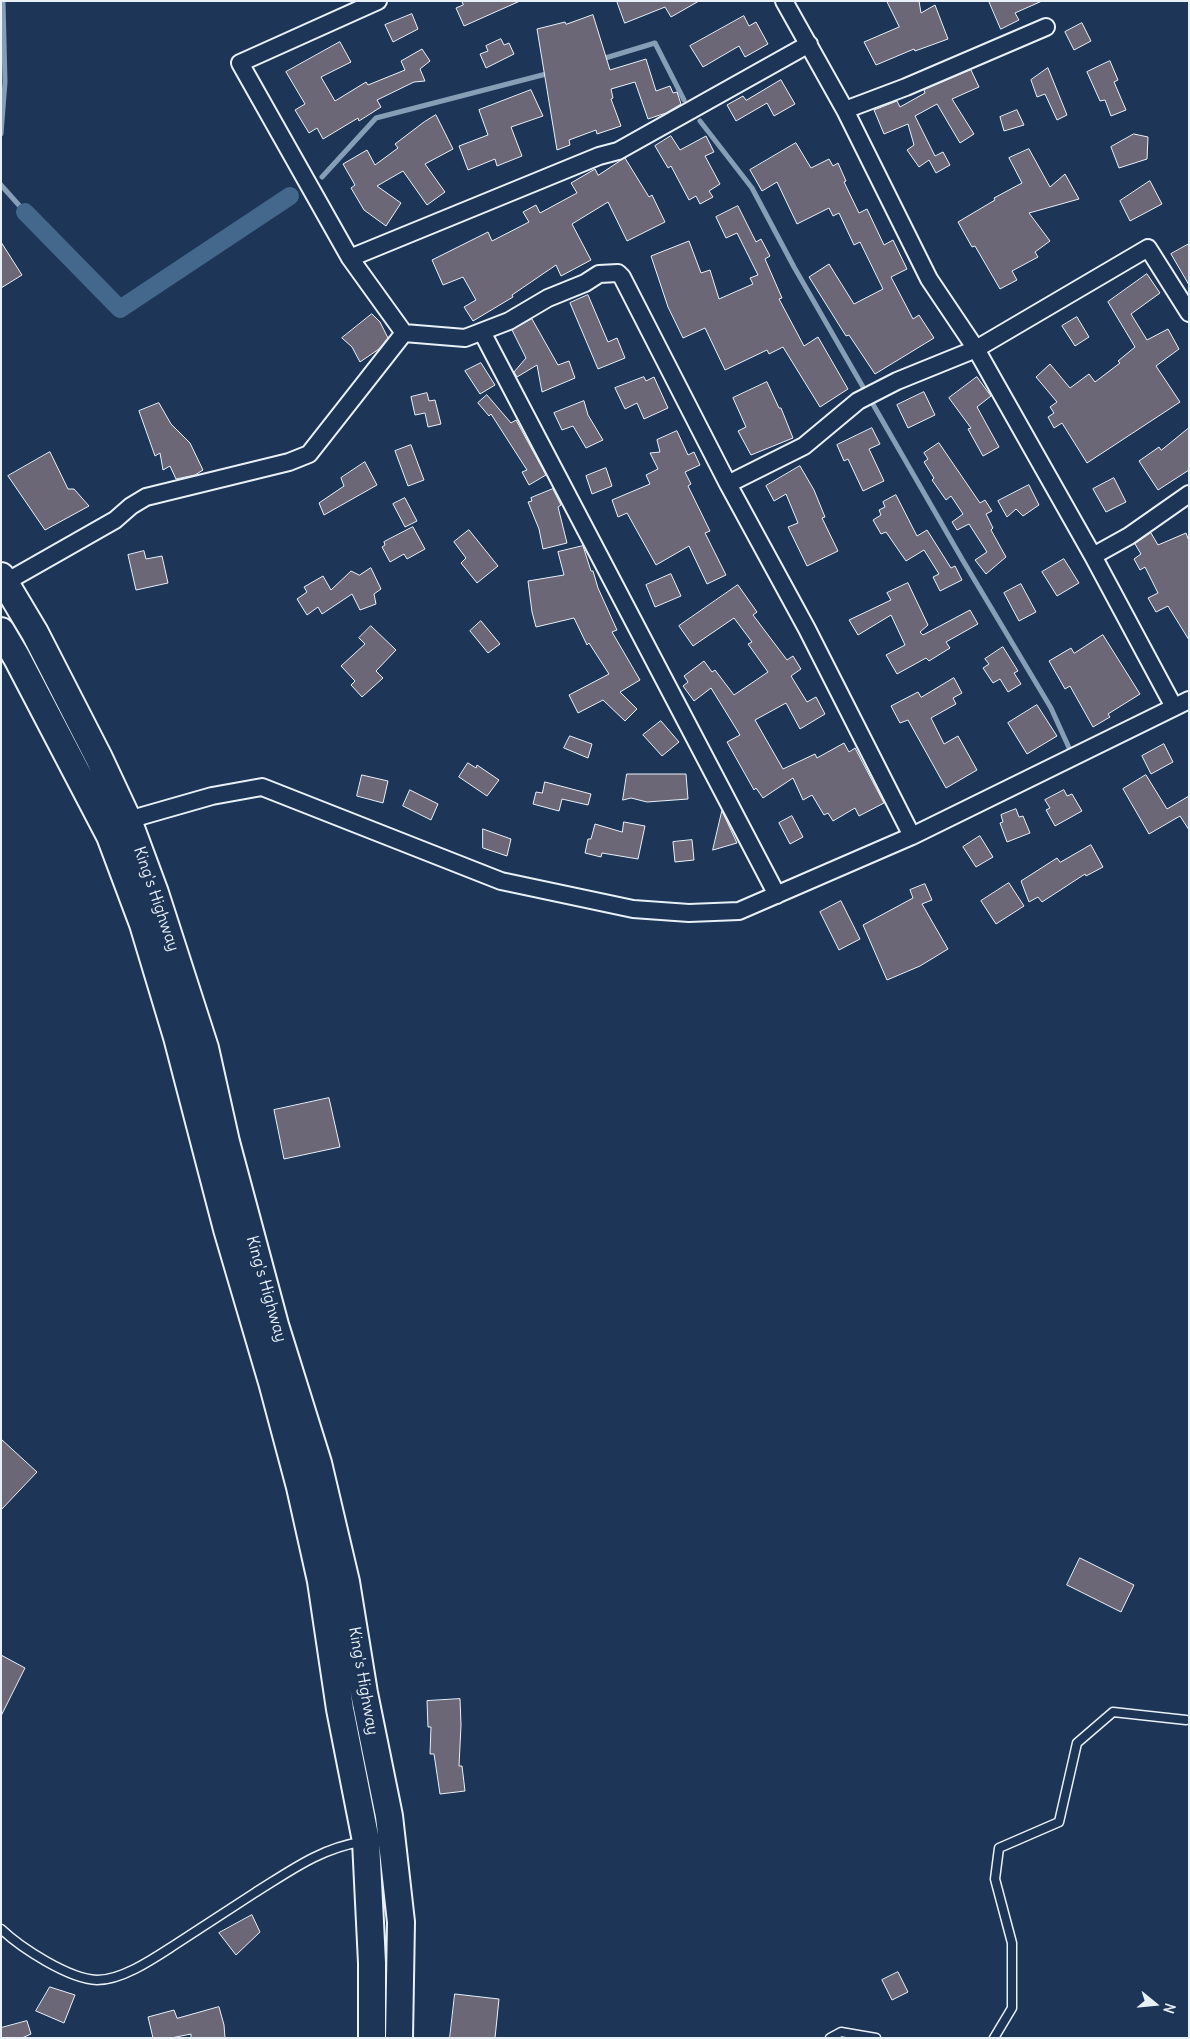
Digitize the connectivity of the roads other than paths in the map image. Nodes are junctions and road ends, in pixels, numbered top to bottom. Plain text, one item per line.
1 (378, 1) edge
2 (784, 1) edge
3 (1046, 27) dead end
4 (809, 44) junction
5 (845, 110) junction
6 (350, 258) junction
7 (1189, 313) edge
8 (404, 332) junction
9 (482, 332) junction
10 (976, 349) junction
11 (728, 484) junction
12 (1189, 494) edge
13 (1093, 556) junction
14 (3, 579) edge
15 (1, 631) edge
16 (1181, 703) edge
17 (128, 820) junction
18 (912, 836) junction
19 (777, 895) junction
20 (1186, 1720) dead end
21 (366, 1842) junction
22 (1, 1929) edge
23 (372, 2038) edge
24 (399, 2038) edge
25 (830, 2038) edge
26 (876, 2038) edge
27 (994, 2038) edge

1 - 6 street
2 - 4 street
3 - 5 street
4 - 5 street
4 - 6 street
5 - 10 street
6 - 8 street
7 - 10 street
8 - 9 street
8 - 14 street
9 - 11 street
9 - 19 street
10 - 11 street
10 - 13 street
11 - 18 street
12 - 13 street
13 - 16 street
14 - 17 highway, King's Highway
15 - 21 highway, King's Highway
16 - 18 street
17 - 19 street
17 - 24 highway, King's Highway
18 - 19 street
20 - 27 lane
21 - 22 lane
21 - 23 highway, King's Highway
25 - 26 lane

